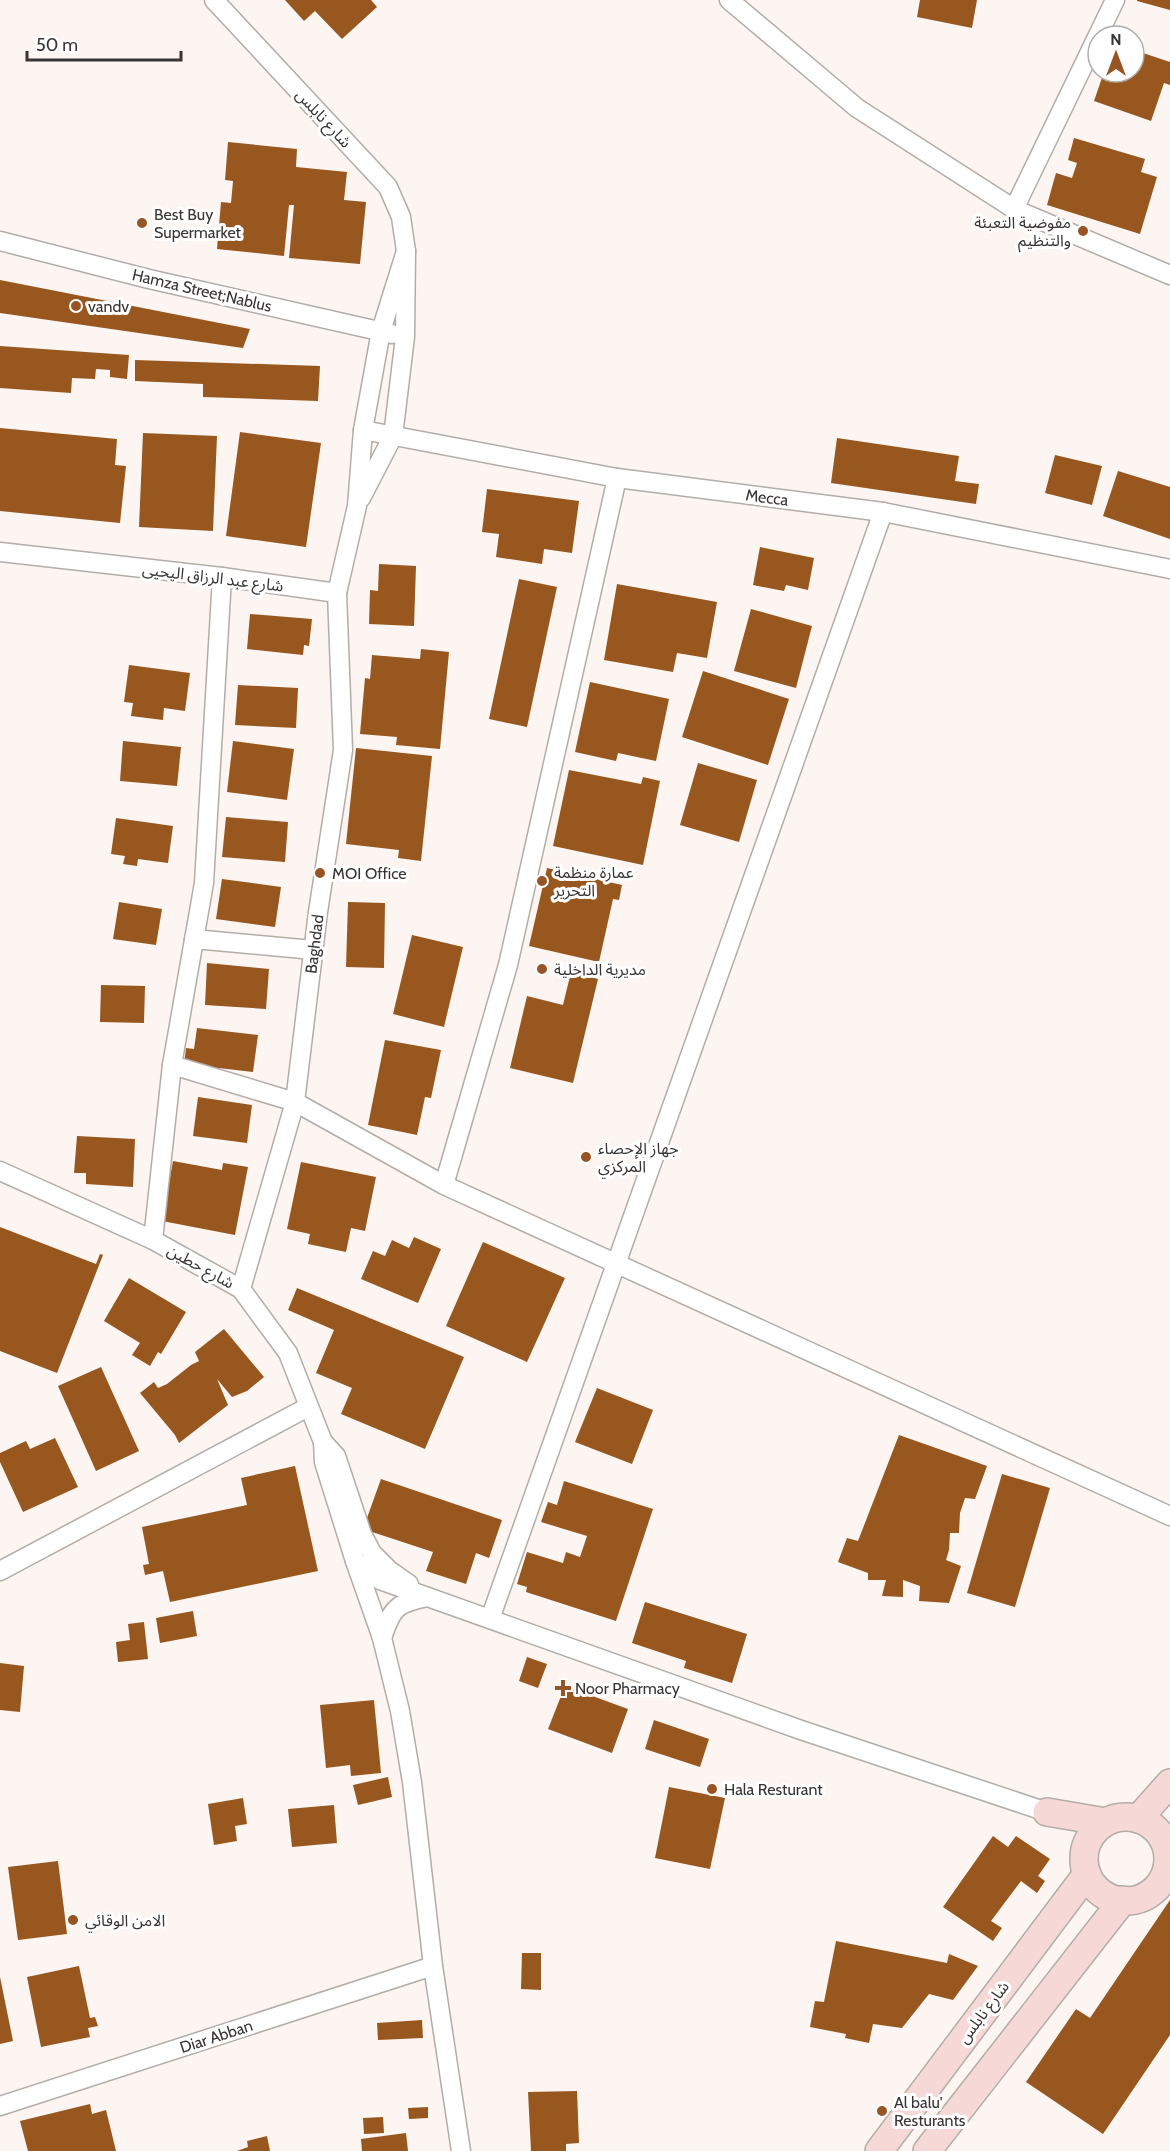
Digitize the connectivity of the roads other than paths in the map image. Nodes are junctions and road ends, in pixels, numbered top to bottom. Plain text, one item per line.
1 (214, 0) edge
2 (729, 0) edge
3 (1115, 0) edge
4 (1014, 209) junction
5 (0, 241) edge
6 (406, 251) junction
7 (1170, 275) edge
8 (381, 331) junction
9 (405, 337) junction
10 (363, 430) junction
11 (393, 436) junction
12 (617, 478) junction
13 (357, 506) junction
14 (883, 512) junction
15 (0, 552) edge
16 (1170, 568) edge
17 (222, 577) junction
18 (337, 593) junction
19 (194, 939) junction
20 (313, 950) junction
21 (172, 1065) junction
22 (295, 1102) junction
23 (0, 1171) edge
24 (444, 1185) junction
25 (153, 1240) junction
26 (616, 1265) junction
27 (241, 1289) junction
28 (308, 1407) junction
29 (323, 1442) junction
30 (1170, 1516) edge
31 (355, 1561) junction
32 (0, 1570) edge
33 (385, 1575) junction
34 (428, 1597) junction
35 (369, 1604) junction
36 (490, 1619) junction
37 (382, 1638) junction
38 (1170, 1783) edge
39 (1047, 1812) junction
40 (1138, 1819) junction
41 (1106, 1822) junction
42 (1168, 1845) edge
43 (1085, 1865) junction
44 (1123, 1900) junction
45 (433, 1966) junction
46 (0, 2106) edge
47 (461, 2151) edge
48 (879, 2151) edge
49 (927, 2151) edge

1 - 6 street, شارع نابلس
2 - 4 street
3 - 4 street
4 - 7 street
5 - 8 street, Hamza Street;Nablus
6 - 8 street
6 - 9 street, شارع نابلس
8 - 9 street, Hamza Street;Nablus
8 - 10 street
9 - 11 street, شارع نابلس
10 - 11 street, Mecca
10 - 13 street
11 - 12 street, Mecca
11 - 13 street
12 - 14 street, Mecca
12 - 24 street
13 - 18 street
14 - 16 street, Mecca
14 - 26 street
15 - 17 street, شارع عبد الرزاق اليحيى
17 - 18 street, شارع عبد الرزاق اليحيى
17 - 19 street
18 - 20 street, Baghdad
19 - 20 street
19 - 21 street
20 - 22 street, Baghdad
21 - 22 street
21 - 25 street
22 - 24 street
22 - 27 street, Baghdad
23 - 25 street, شارع حطين
24 - 26 street
25 - 27 street, شارع حطين
26 - 30 street
26 - 36 street
27 - 28 street, شارع حطين
28 - 29 street, شارع حطين
28 - 32 street
29 - 31 street
29 - 33 street
31 - 33 street
31 - 35 street
33 - 34 street
33 - 35 street
34 - 36 street
34 - 37 street
35 - 37 street
36 - 39 street
37 - 45 street
38 - 40 main road
39 - 41 main road
39 - 43 main road
40 - 41 main road
40 - 42 main road
41 - 43 main road
42 - 44 main road
43 - 44 main road
43 - 48 main road, شارع نابلس
44 - 49 main road
45 - 46 street, Diar Abban
45 - 47 street

